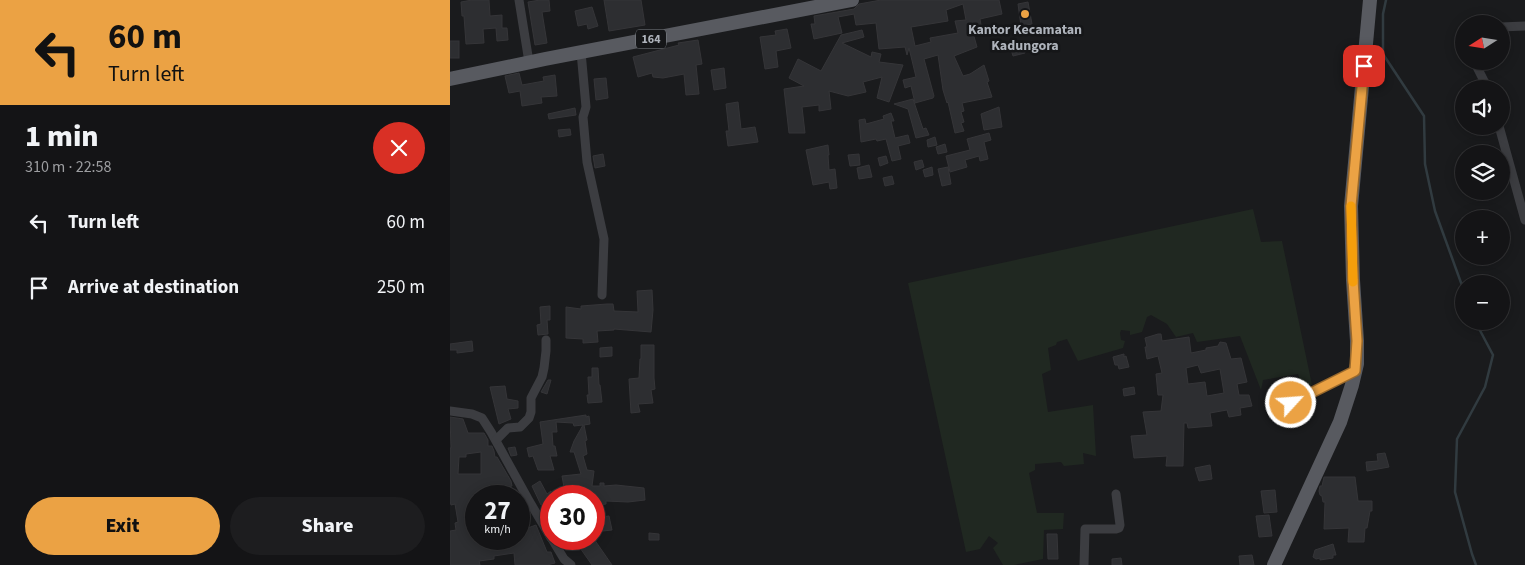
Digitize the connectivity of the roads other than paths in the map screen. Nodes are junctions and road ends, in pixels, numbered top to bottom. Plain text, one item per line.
1 (519, 0) edge
2 (852, 0) edge
3 (1370, 0) edge
4 (1525, 26) edge
5 (1510, 27) edge
6 (581, 52) junction
7 (529, 62) junction
8 (450, 79) edge
9 (1501, 135) edge
10 (1525, 220) edge
11 (602, 295) dead end
12 (546, 340) dead end
13 (1355, 371) junction
14 (1291, 403) dead end
15 (450, 412) edge
16 (496, 440) junction
17 (1116, 494) dead end
18 (540, 518) edge
19 (559, 550) edge
20 (571, 565) edge
21 (1084, 565) edge
22 (1274, 565) edge

1 - 7 street
2 - 6 main road, 164
3 - 13 main road
4 - 5 street
6 - 7 main road, 164
6 - 11 street
7 - 8 main road, 164
9 - 10 street
12 - 16 street
13 - 14 street
13 - 22 main road
15 - 16 street
16 - 18 street
17 - 21 street
19 - 20 street

